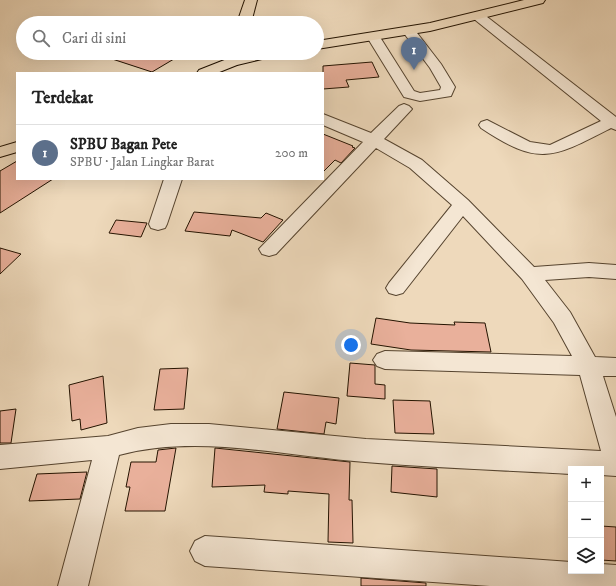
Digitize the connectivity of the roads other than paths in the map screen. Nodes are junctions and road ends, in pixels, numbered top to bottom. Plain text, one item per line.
1 (251, 0) edge
2 (539, 0) edge
3 (246, 16) edge
4 (478, 16) junction
5 (408, 32) junction
6 (373, 37) junction
7 (324, 44) edge
8 (229, 60) edge
9 (206, 72) edge
10 (404, 109) dead end
11 (324, 119) edge
12 (614, 124) edge
13 (487, 125) dead end
14 (373, 140) junction
15 (16, 147) edge
16 (0, 152) edge
17 (173, 180) edge
18 (462, 204) junction
19 (158, 224) dead end
20 (269, 249) dead end
21 (616, 272) edge
22 (529, 274) junction
23 (396, 288) dead end
24 (385, 360) dead end
25 (589, 367) junction
26 (616, 367) edge
27 (108, 447) junction
28 (0, 457) edge
29 (616, 459) edge
30 (616, 464) edge
31 (205, 551) dead end
32 (616, 580) edge
33 (73, 586) edge

1 - 3 main road
2 - 4 main road
4 - 5 main road
4 - 12 street
5 - 6 main road
5 - 6 street
6 - 7 main road
8 - 9 main road
10 - 14 street
11 - 14 street
12 - 13 street
14 - 18 street
14 - 20 street
15 - 16 main road
17 - 19 street
18 - 22 street
18 - 23 street
21 - 22 street
22 - 25 street
24 - 25 street
25 - 26 street
25 - 29 street
27 - 28 street
27 - 30 street
27 - 33 street
31 - 32 street

